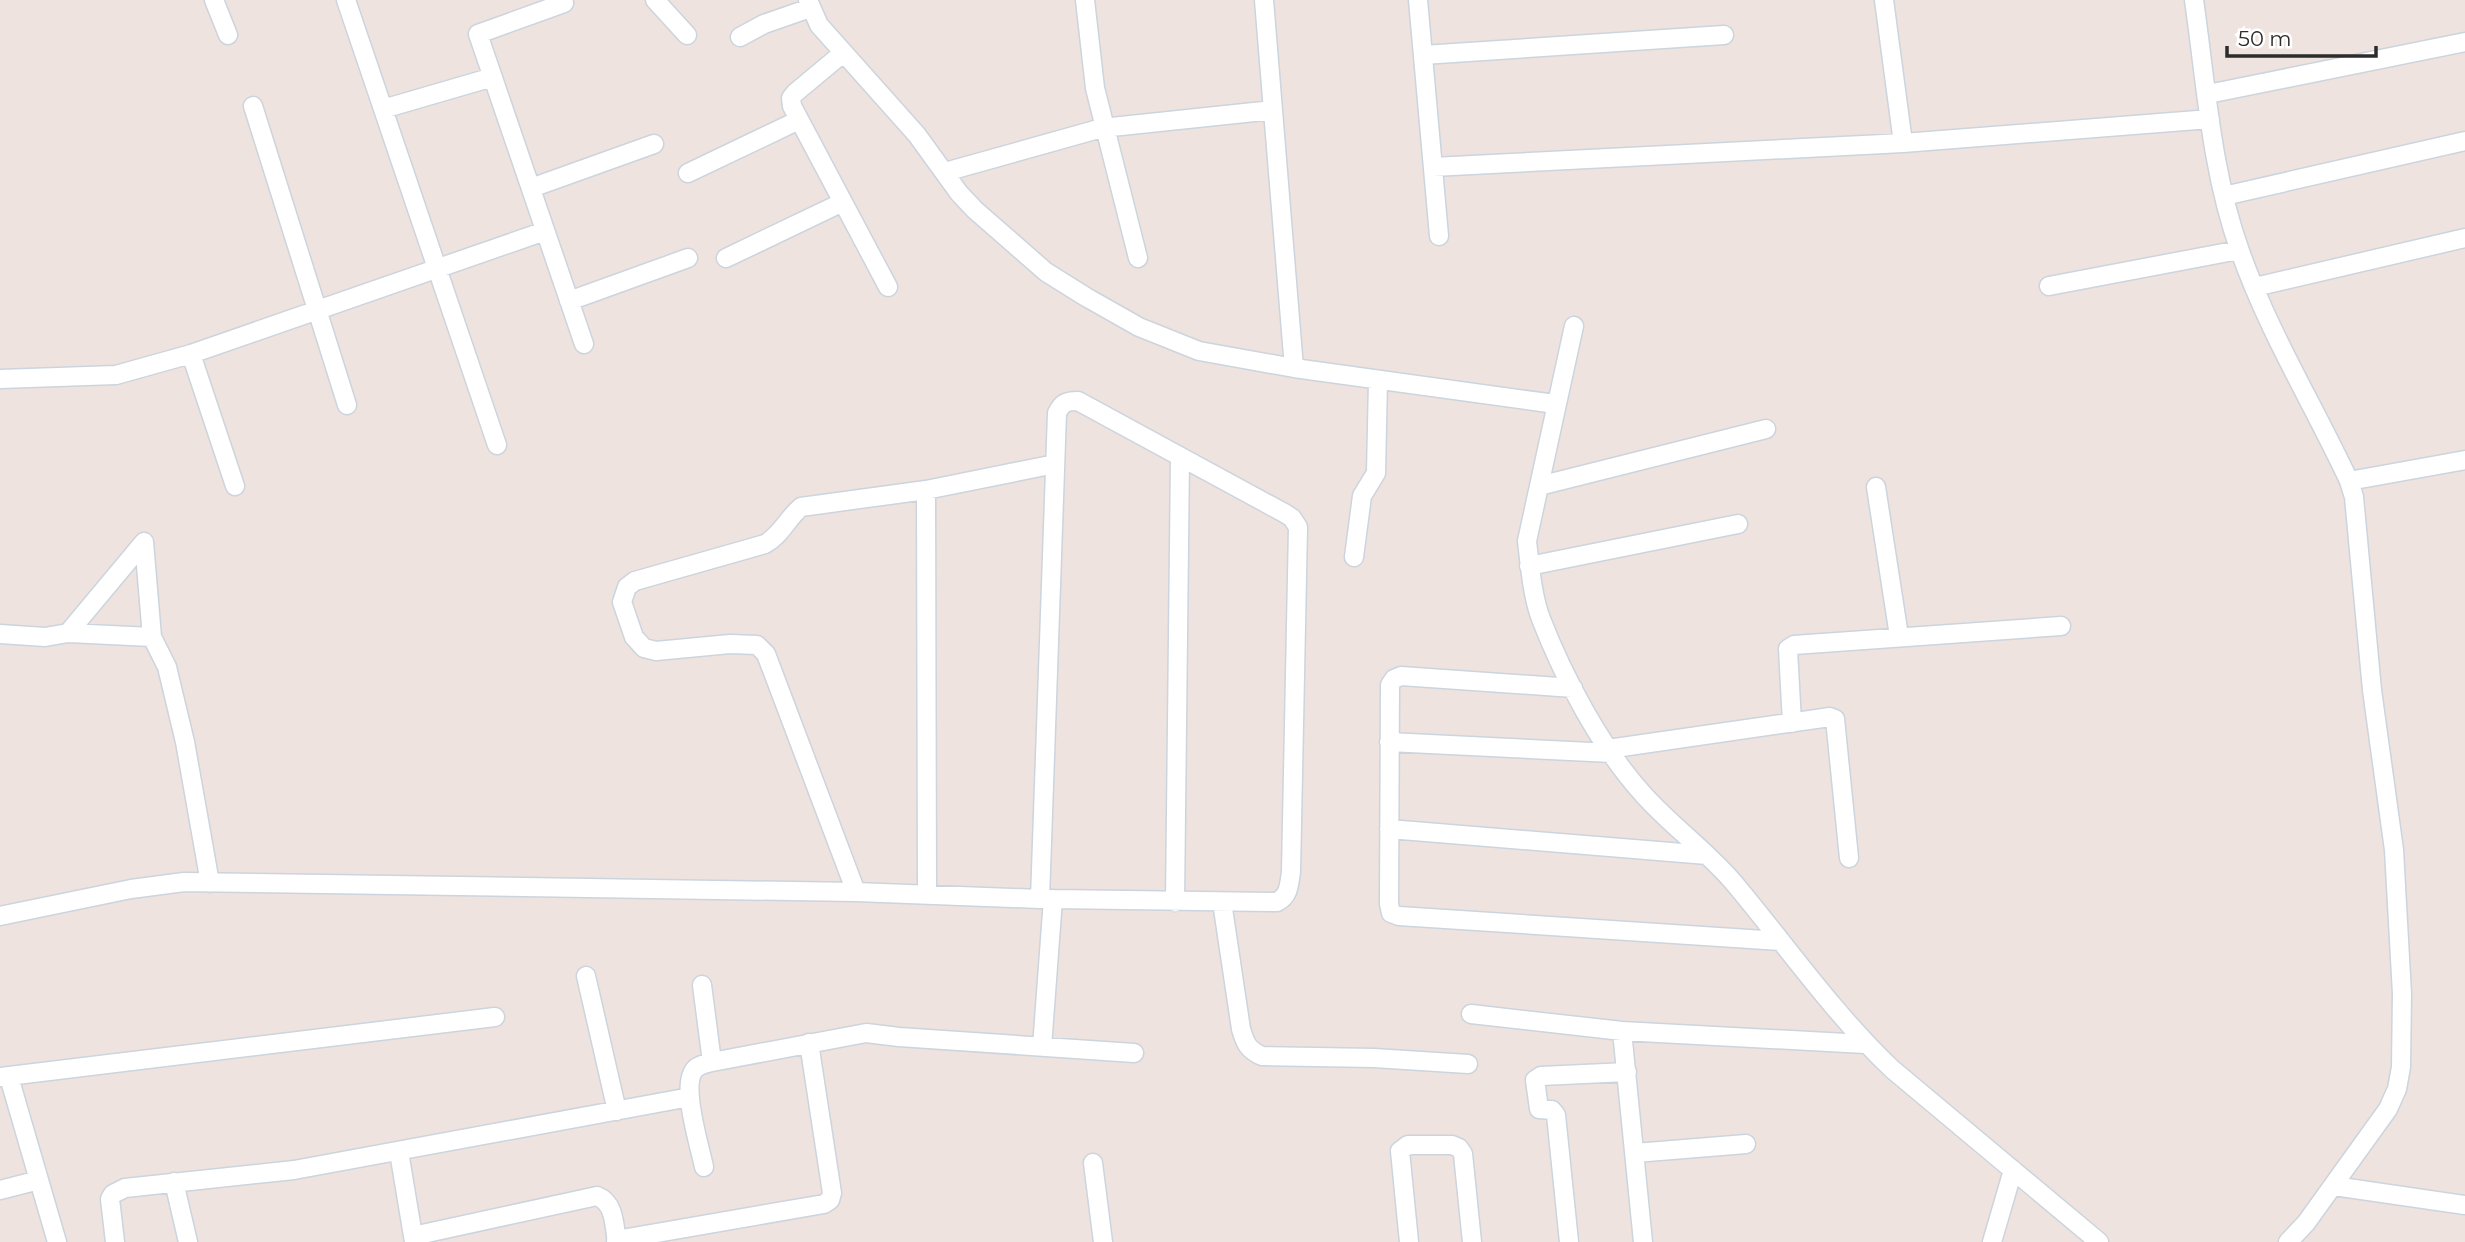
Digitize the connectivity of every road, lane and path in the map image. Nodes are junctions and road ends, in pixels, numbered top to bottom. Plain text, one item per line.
1 (214, 0) edge
2 (346, 0) edge
3 (655, 0) edge
4 (1085, 0) edge
5 (1264, 0) edge
6 (1418, 0) edge
7 (1884, 0) edge
8 (2194, 0) edge
9 (564, 4) dead end
10 (809, 4) edge
11 (1724, 34) dead end
12 (228, 35) dead end
13 (687, 35) dead end
14 (740, 37) dead end
15 (2465, 42) edge
16 (843, 53) junction
17 (1423, 55) junction
18 (493, 76) junction
19 (2208, 94) junction
20 (253, 106) dead end
21 (383, 109) junction
22 (1273, 110) junction
23 (2210, 119) junction
24 (799, 120) junction
25 (1106, 127) junction
26 (2465, 141) edge
27 (1903, 143) junction
28 (654, 145) dead end
29 (1433, 167) junction
30 (945, 172) junction
31 (688, 173) dead end
32 (531, 188) junction
33 (2224, 196) junction
34 (843, 202) junction
35 (545, 232) junction
36 (1439, 236) dead end
37 (2465, 238) edge
38 (2239, 250) junction
39 (688, 258) dead end
40 (726, 258) dead end
41 (1138, 258) dead end
42 (437, 269) junction
43 (888, 286) dead end
44 (2049, 286) dead end
45 (2255, 287) junction
46 (569, 301) junction
47 (317, 310) junction
48 (1574, 326) dead end
49 (584, 344) dead end
50 (191, 354) junction
51 (1294, 369) junction
52 (0, 379) edge
53 (1378, 380) junction
54 (1555, 404) junction
55 (347, 405) dead end
56 (1766, 429) dead end
57 (497, 445) dead end
58 (1180, 457) junction
59 (2465, 460) edge
60 (1055, 464) junction
61 (2349, 481) junction
62 (235, 486) dead end
63 (1539, 486) junction
64 (1876, 486) dead end
65 (926, 490) junction
66 (1738, 524) dead end
67 (1354, 557) dead end
68 (1530, 566) junction
69 (2061, 626) dead end
70 (68, 633) junction
71 (0, 634) edge
72 (1899, 636) junction
73 (152, 637) junction
74 (1573, 688) junction
75 (1792, 723) junction
76 (1389, 742) junction
77 (1610, 751) junction
78 (1390, 829) junction
79 (1707, 855) junction
80 (1849, 858) dead end
81 (210, 883) junction
82 (856, 892) junction
83 (927, 894) junction
84 (1047, 899) junction
85 (1175, 902) junction
86 (1222, 902) junction
87 (0, 916) edge
88 (1781, 941) junction
89 (586, 976) dead end
90 (702, 985) dead end
91 (1471, 1014) dead end
92 (495, 1017) dead end
93 (1622, 1031) junction
94 (809, 1043) junction
95 (1865, 1044) junction
96 (1042, 1047) junction
97 (1134, 1054) dead end
98 (712, 1062) junction
99 (1468, 1064) dead end
100 (1627, 1072) junction
101 (4, 1077) edge
102 (690, 1097) junction
103 (617, 1111) junction
104 (1746, 1144) dead end
105 (399, 1152) junction
106 (1634, 1153) junction
107 (1093, 1163) dead end
108 (704, 1167) dead end
109 (2013, 1170) junction
110 (39, 1180) junction
111 (174, 1182) junction
112 (2334, 1185) junction
113 (0, 1190) edge
114 (2465, 1205) edge
115 (414, 1239) edge
116 (617, 1241) edge
117 (57, 1242) edge
118 (115, 1242) edge
119 (188, 1242) edge
120 (1103, 1242) edge
121 (1409, 1242) edge
122 (1472, 1242) edge
123 (1569, 1242) edge
124 (1643, 1242) edge
125 (1992, 1242) edge
126 (2099, 1242) edge
127 (2288, 1242) edge

1 - 12 street
2 - 21 street
3 - 13 street
4 - 25 street
5 - 22 street
6 - 17 street
7 - 27 street
8 - 19 street
9 - 18 street
10 - 14 street
10 - 16 street
11 - 17 street
15 - 19 street
16 - 24 street
16 - 30 street
17 - 29 street
18 - 21 street
18 - 32 street
19 - 23 street
20 - 47 street
21 - 42 street
22 - 25 street
22 - 51 street
23 - 27 street
23 - 33 street
24 - 31 street
24 - 34 street
25 - 30 street
25 - 41 street
26 - 33 street
27 - 29 street
28 - 32 street
29 - 36 street
30 - 51 street
32 - 35 street
33 - 38 street
34 - 40 street
34 - 43 street
35 - 42 street
35 - 46 street
37 - 45 street
38 - 44 street
38 - 45 street
39 - 46 street
42 - 47 street
42 - 57 street
45 - 61 street
46 - 49 street
47 - 50 street
47 - 55 street
48 - 54 street
50 - 52 street
50 - 62 street
51 - 53 street
53 - 54 street
53 - 67 street
54 - 63 street
56 - 63 street
58 - 60 street
58 - 85 street
58 - 86 street
59 - 61 street
60 - 65 street
60 - 84 street
61 - 112 street
63 - 68 street
64 - 72 street
65 - 82 street
65 - 83 street
66 - 68 street
68 - 74 street
69 - 72 street
70 - 71 street
70 - 73 street
70 - 73 street
72 - 75 street
73 - 81 street
74 - 76 street
74 - 77 street
75 - 77 street
75 - 80 street
76 - 77 street
76 - 78 street
77 - 79 street
78 - 79 street
78 - 88 street
79 - 88 street
81 - 82 street
81 - 87 street
82 - 83 street
83 - 84 street
84 - 85 street
84 - 96 street
85 - 86 street
86 - 99 street
88 - 95 street
89 - 103 street
90 - 98 street
91 - 93 street
92 - 101 street
93 - 95 street
93 - 100 street
94 - 96 street
94 - 98 street
94 - 116 street
95 - 109 street
96 - 97 street
98 - 102 street
100 - 106 street
100 - 123 street
101 - 110 street
102 - 103 street
102 - 108 street
103 - 105 street
104 - 106 street
105 - 111 street
105 - 115 street
106 - 124 street
107 - 120 street
109 - 125 street
109 - 126 street
110 - 113 street
110 - 117 street
111 - 118 street
111 - 119 street
112 - 114 street
112 - 127 street
115 - 116 street
121 - 122 street

